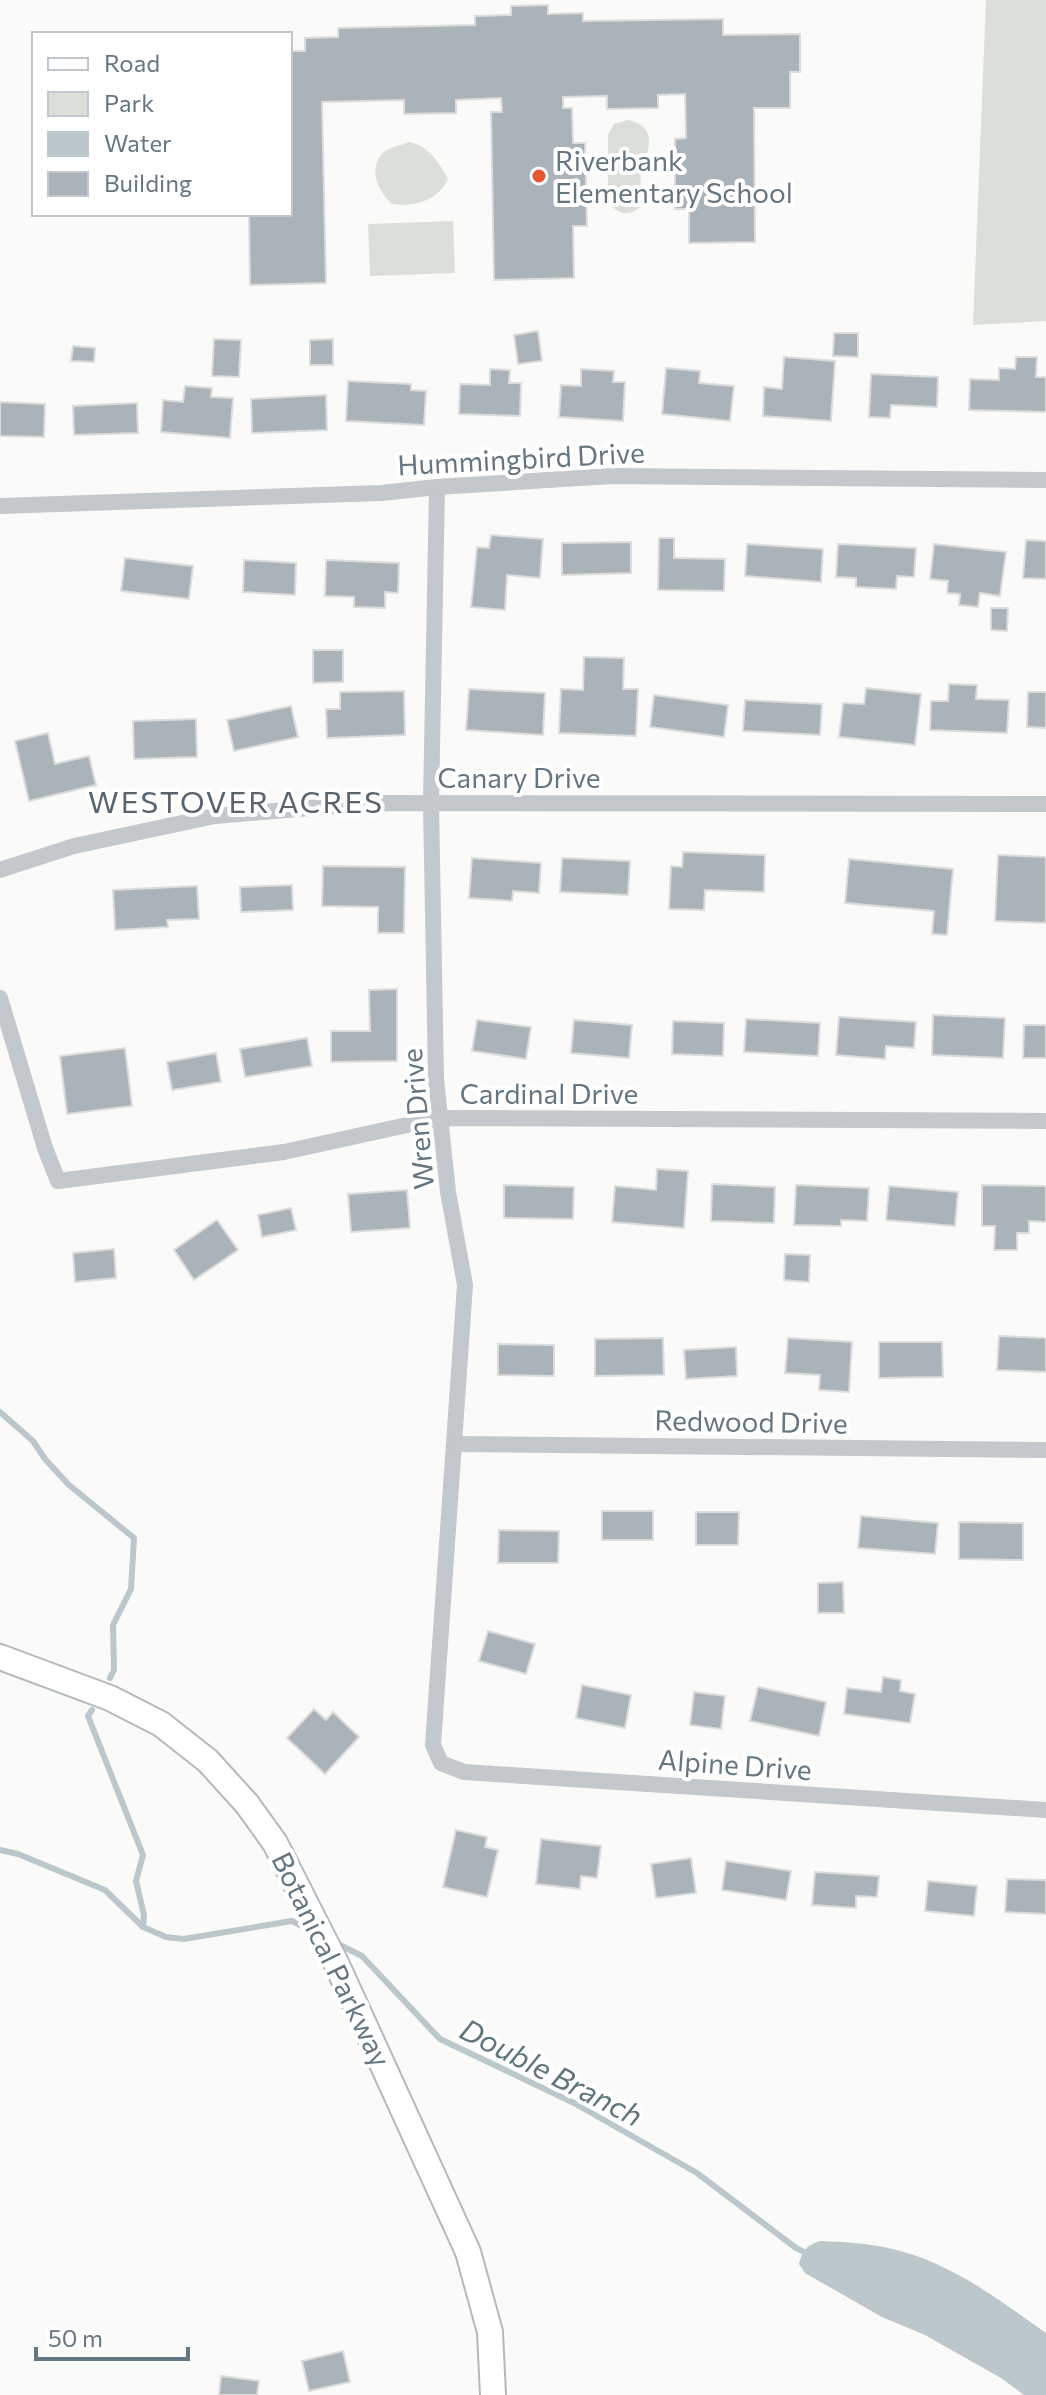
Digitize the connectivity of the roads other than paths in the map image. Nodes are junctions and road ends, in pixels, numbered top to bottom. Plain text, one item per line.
1 (1046, 480) edge
2 (437, 487) junction
3 (0, 506) edge
4 (431, 803) junction
5 (1046, 804) edge
6 (0, 870) edge
7 (0, 998) edge
8 (439, 1118) junction
9 (1046, 1121) edge
10 (456, 1444) junction
11 (1046, 1450) edge
12 (0, 1657) edge
13 (433, 1745) joint
14 (1046, 1810) edge
15 (493, 2395) edge

1 - 2 street, Hummingbird Drive
2 - 3 street, Hummingbird Drive
2 - 4 street, Wren Drive
4 - 5 street, Canary Drive
4 - 6 street, Canary Drive
4 - 8 street, Wren Drive
7 - 8 street, Cardinal Drive
8 - 9 street, Cardinal Drive
8 - 10 street, Wren Drive
10 - 11 street, Redwood Drive
10 - 13 street, Wren Drive
12 - 15 street, Botanical Parkway
13 - 14 street, Alpine Drive

